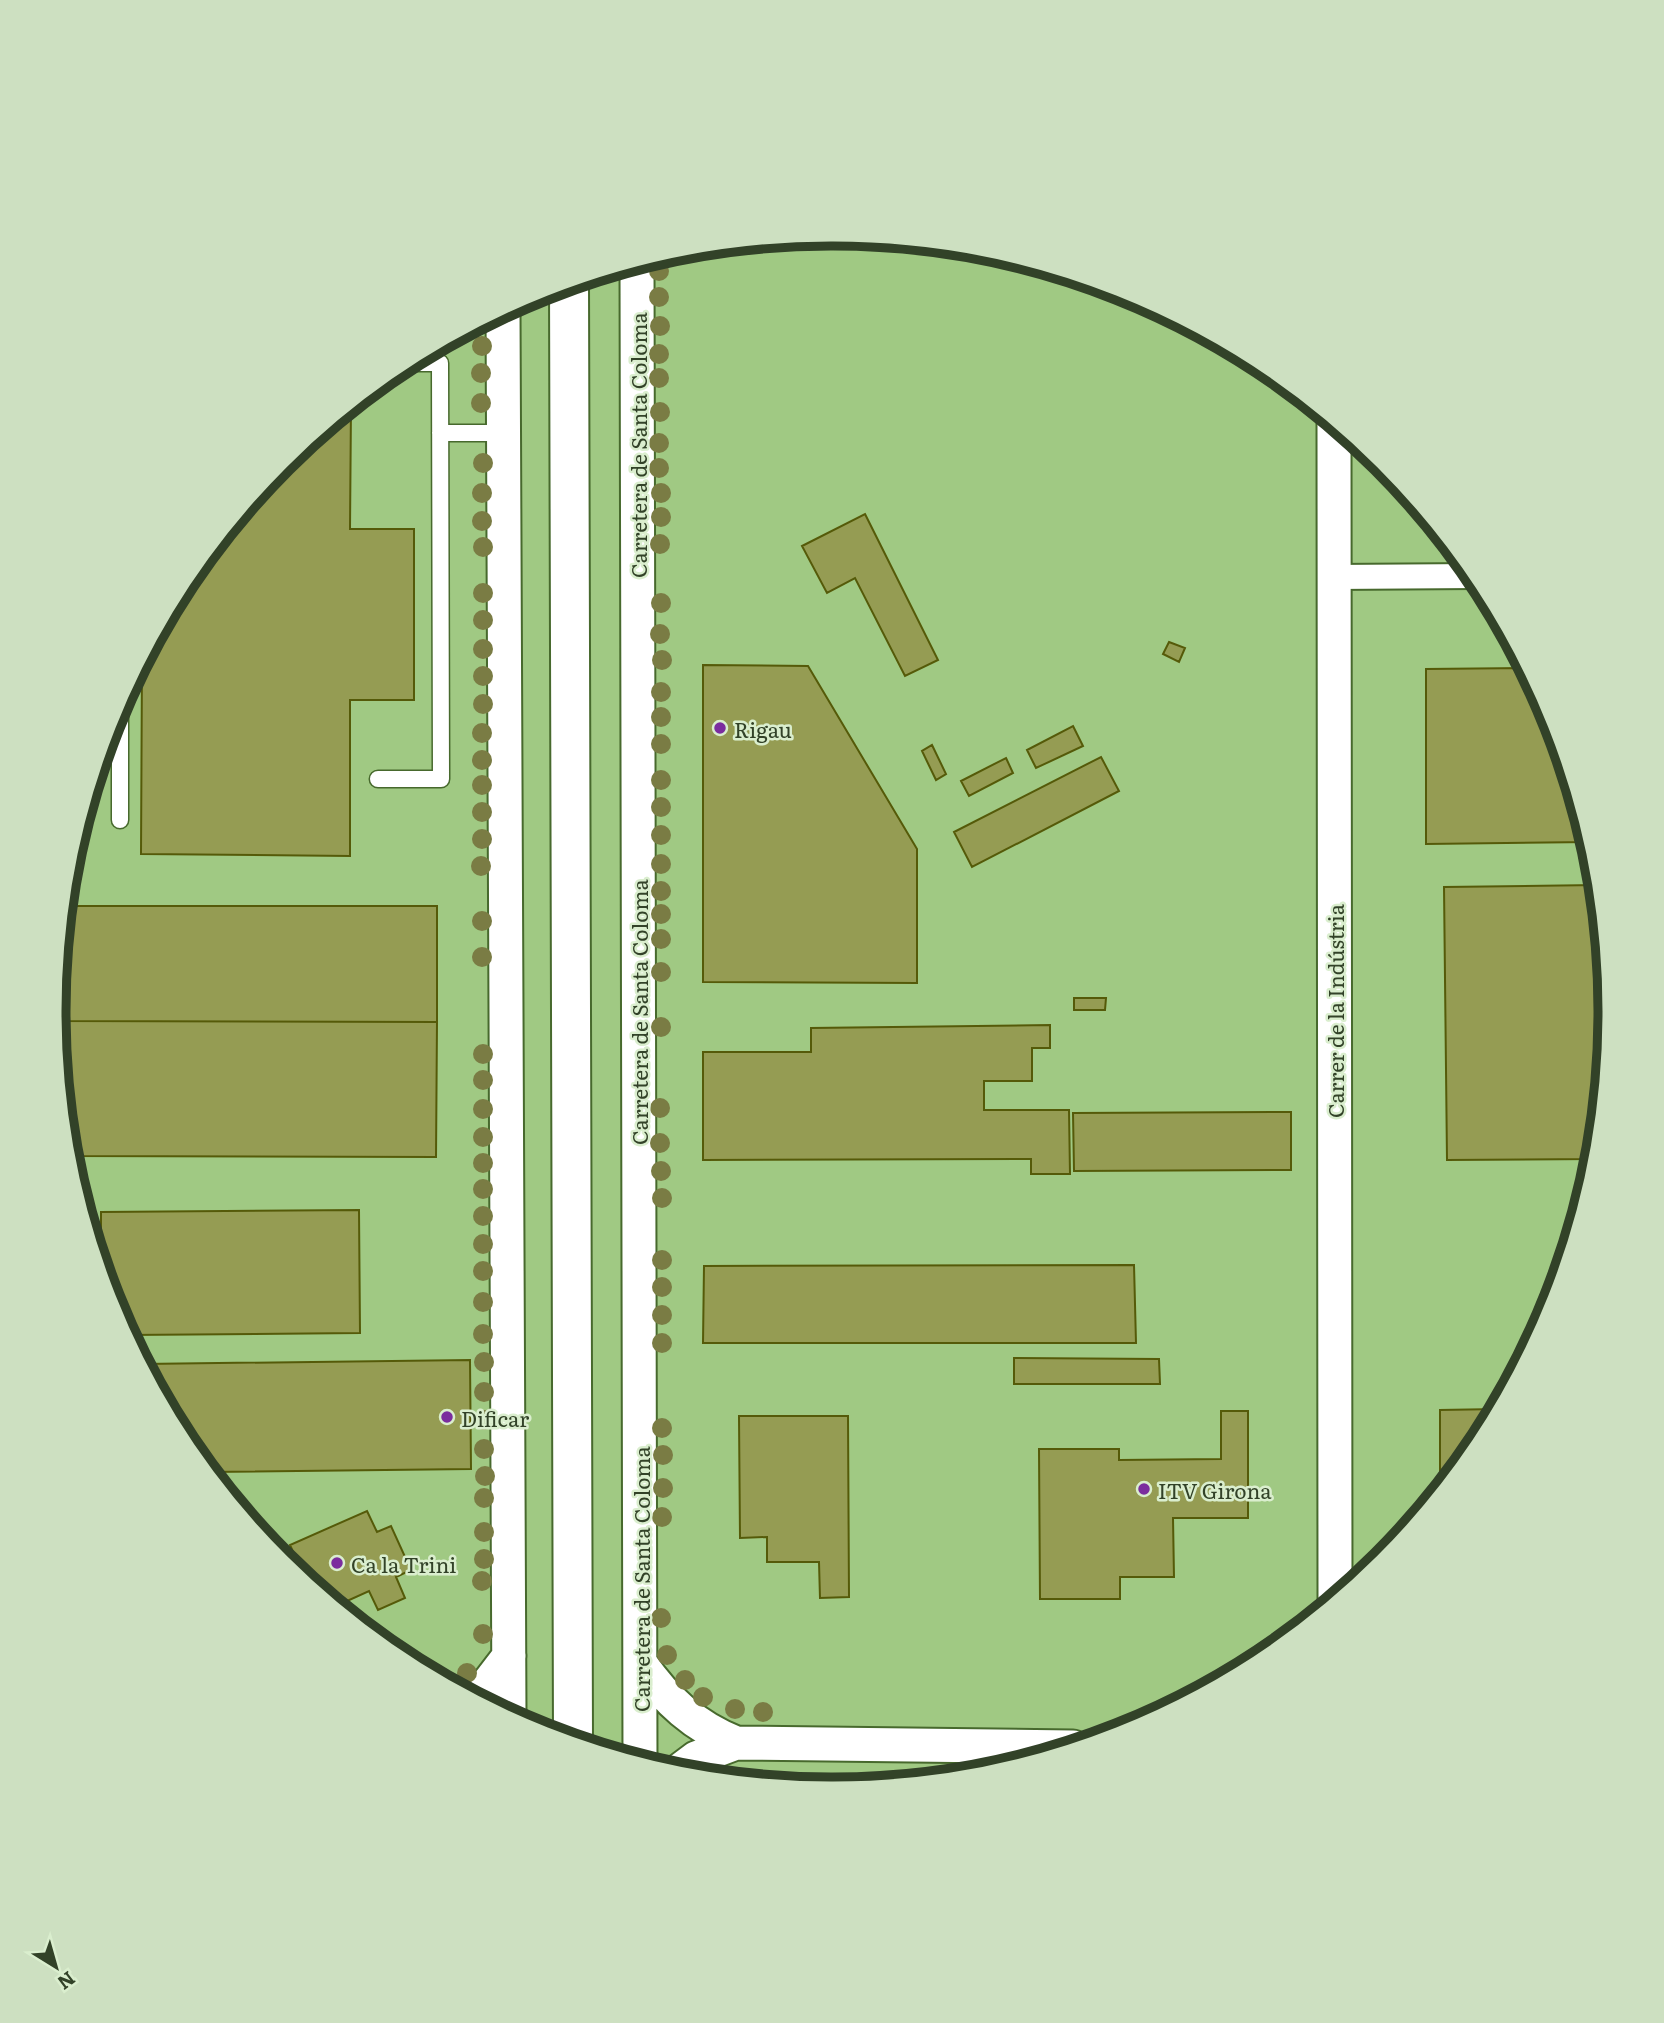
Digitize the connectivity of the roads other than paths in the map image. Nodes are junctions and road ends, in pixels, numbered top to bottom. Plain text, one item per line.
1 (637, 271) edge
2 (569, 293) edge
3 (503, 320) edge
4 (426, 363) edge
5 (440, 433) junction
6 (503, 433) junction
7 (1334, 433) edge
8 (1461, 576) edge
9 (1333, 577) junction
10 (120, 732) edge
11 (377, 779) dead end
12 (120, 820) dead end
13 (1335, 1589) edge
14 (509, 1656) junction
15 (641, 1664) junction
16 (482, 1692) edge
17 (509, 1705) edge
18 (573, 1731) edge
19 (736, 1743) junction
20 (1044, 1747) edge
21 (640, 1752) edge
22 (689, 1763) edge

1 - 15 street, Carretera de Santa Coloma
2 - 18 street
3 - 6 street
4 - 5 lane
5 - 6 lane
5 - 11 lane
6 - 14 street
7 - 9 street, Carrer de la Indústria
8 - 9 street
9 - 13 street, Carrer de la Indústria
10 - 12 lane
14 - 16 street
14 - 17 street
15 - 19 street
15 - 21 street, Carretera de Santa Coloma
19 - 20 street
19 - 22 street

